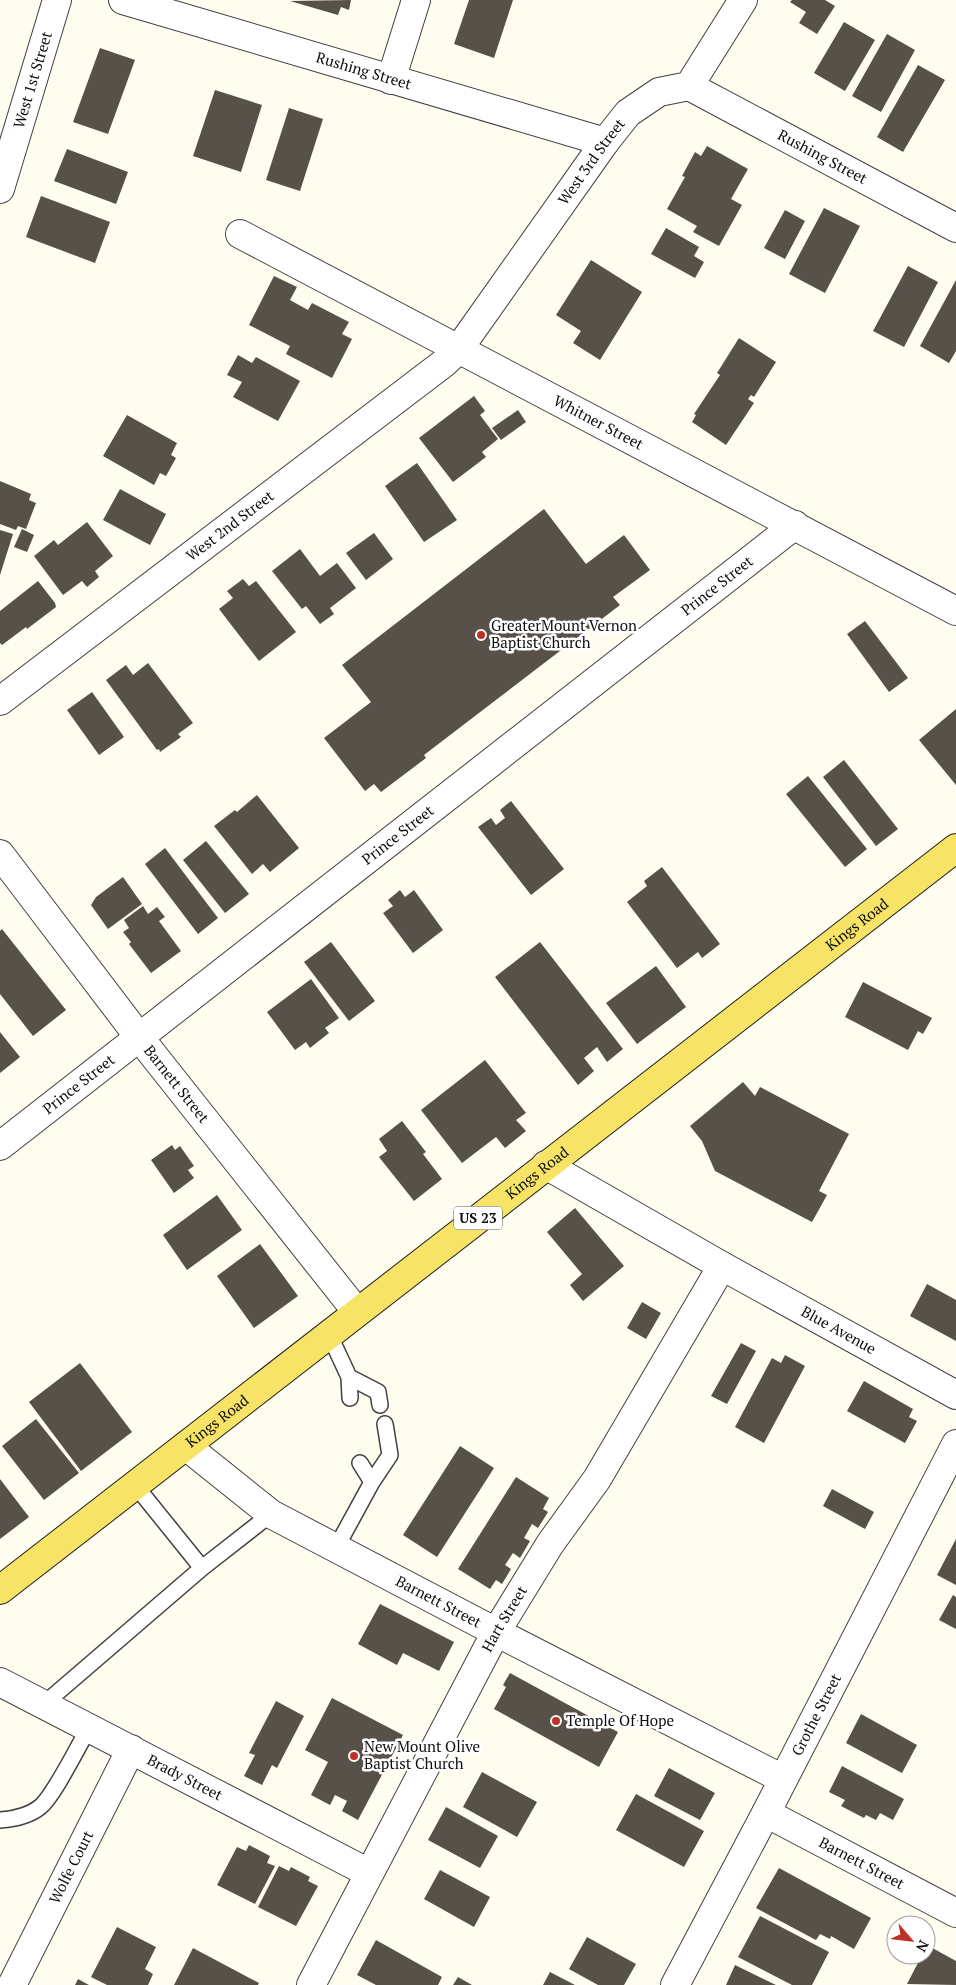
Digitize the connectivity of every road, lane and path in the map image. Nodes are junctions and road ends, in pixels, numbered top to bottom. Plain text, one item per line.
1 (57, 0) edge
2 (123, 0) edge
3 (416, 0) edge
4 (743, 0) edge
5 (391, 80) junction
6 (689, 86) junction
7 (605, 142) junction
8 (0, 189) edge
9 (956, 228) edge
10 (240, 234) dead end
11 (458, 350) junction
12 (795, 525) junction
13 (956, 611) edge
14 (0, 701) edge
15 (956, 848) edge
16 (0, 854) edge
17 (139, 1037) junction
18 (0, 1146) edge
19 (546, 1165) junction
20 (722, 1266) junction
21 (357, 1312) junction
22 (329, 1334) junction
23 (349, 1377) junction
24 (956, 1395) edge
25 (350, 1398) dead end
26 (380, 1405) dead end
27 (385, 1424) dead end
28 (956, 1444) edge
29 (186, 1446) junction
30 (360, 1462) dead end
31 (372, 1482) junction
32 (135, 1485) junction
33 (271, 1514) junction
34 (336, 1548) junction
35 (202, 1568) junction
36 (0, 1590) edge
37 (496, 1632) junction
38 (0, 1682) edge
39 (44, 1704) junction
40 (88, 1728) junction
41 (131, 1749) junction
42 (783, 1779) junction
43 (766, 1813) junction
44 (0, 1820) edge
45 (369, 1873) junction
46 (956, 1914) edge
47 (12, 1985) edge
48 (311, 1985) edge
49 (675, 1985) edge

1 - 8 street, West 1st Street
2 - 5 street, Rushing Street
3 - 5 street
4 - 6 street
5 - 7 street, Rushing Street
6 - 7 street, West 3rd Street
6 - 9 street, Rushing Street
7 - 11 street, West 3rd Street
10 - 11 street, Whitner Street
11 - 12 street, Whitner Street
11 - 14 street, West 2nd Street
12 - 13 street, Whitner Street
12 - 17 street, Prince Street
15 - 19 main road, Kings Road / US 23
16 - 17 street, Barnett Street
17 - 18 street, Prince Street
17 - 21 street, Barnett Street
19 - 20 street, Blue Avenue
19 - 21 main road, Kings Road / US 23
20 - 24 street, Blue Avenue
20 - 37 street, Hart Street
21 - 22 main road, Kings Road / US 23
22 - 23 lane
22 - 29 main road, Kings Road / US 23
23 - 25 lane
23 - 26 lane
27 - 31 lane
28 - 42 street, Grothe Street
29 - 32 main road, Kings Road / US 23
29 - 33 street, Barnett Street
30 - 31 lane
31 - 34 lane
32 - 35 lane
32 - 36 main road, Kings Road / US 23
33 - 34 street, Barnett Street
33 - 35 lane
34 - 37 street, Barnett Street
35 - 39 lane
37 - 42 street, Barnett Street
37 - 45 street, Hart Street
38 - 39 street, Brady Street
39 - 40 street, Brady Street
40 - 41 street, Brady Street
40 - 44 lane
41 - 45 street, Brady Street
41 - 47 street, Wolfe Court
42 - 43 street, Grothe Street
43 - 46 street, Barnett Street
43 - 49 street, Grothe Street
45 - 48 street, Hart Street

